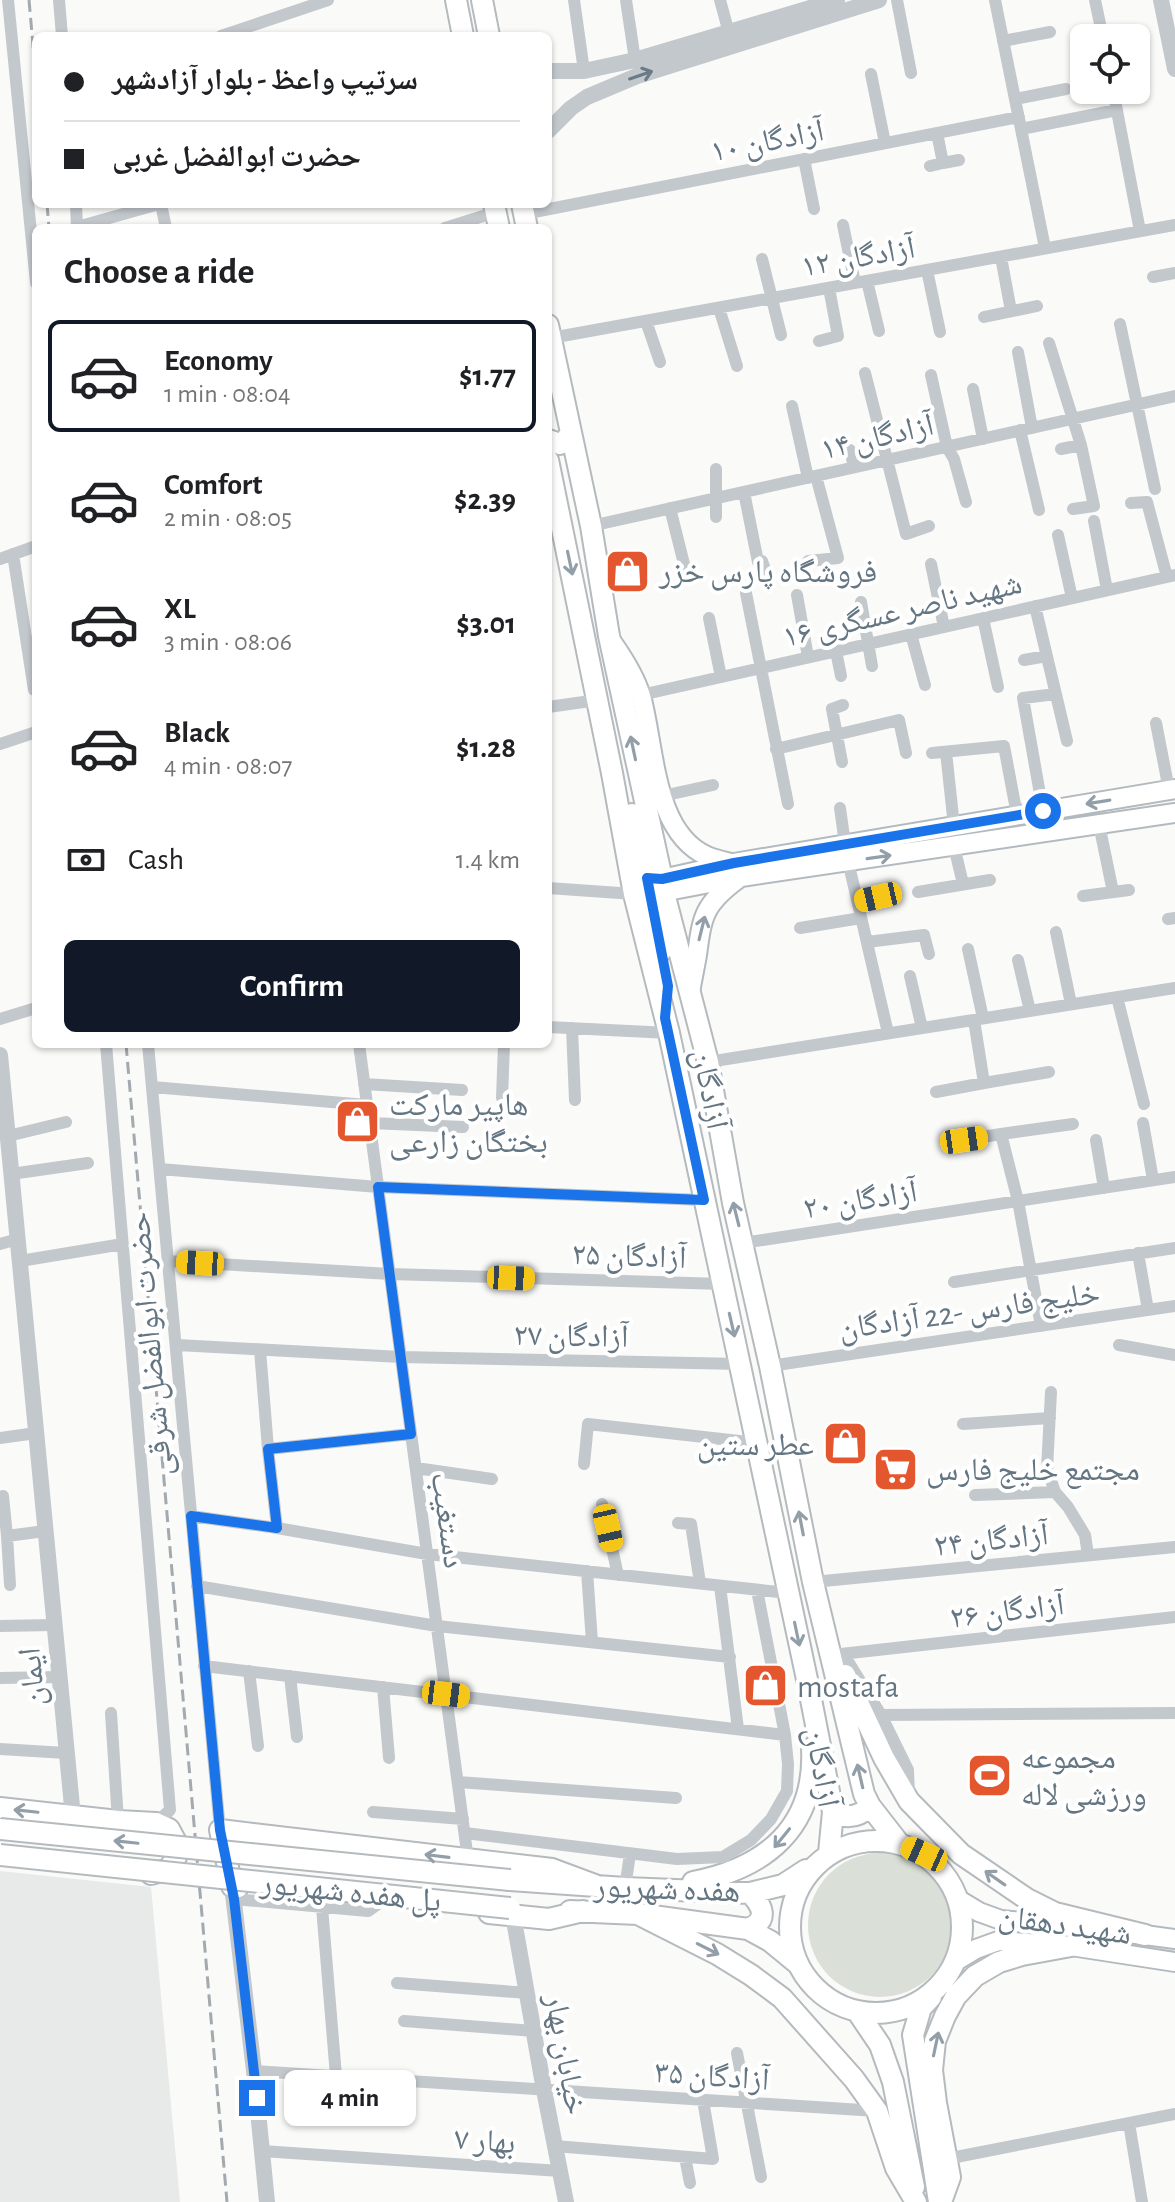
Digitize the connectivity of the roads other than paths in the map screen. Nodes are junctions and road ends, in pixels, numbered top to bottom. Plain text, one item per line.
1 (8, 0) edge
2 (59, 0) edge
3 (328, 0) edge
4 (456, 0) edge
5 (482, 0) edge
6 (574, 0) edge
7 (626, 0) edge
8 (720, 0) edge
9 (837, 0) edge
10 (879, 0) edge
11 (897, 0) edge
12 (995, 0) edge
13 (1095, 0) edge
14 (1161, 0) edge
15 (819, 3) edge
16 (1100, 24) edge
17 (1171, 31) edge
18 (62, 32) edge
19 (233, 32) edge
20 (462, 32) edge
21 (488, 32) edge
22 (1050, 32) dead end
23 (729, 33) junction
24 (1003, 41) junction
25 (635, 60) junction
26 (1175, 69) edge
27 (15, 71) junction
28 (552, 71) edge
29 (584, 71) junction
30 (911, 73) dead end
31 (871, 74) dead end
32 (0, 75) edge
33 (1066, 89) dead end
34 (1015, 99) junction
35 (1116, 104) edge
36 (552, 108) edge
37 (571, 108) junction
38 (1117, 110) junction
39 (1020, 123) junction
40 (552, 127) edge
41 (937, 133) junction
42 (885, 143) junction
43 (804, 159) junction
44 (959, 160) dead end
45 (146, 208) edge
46 (814, 209) dead end
47 (497, 215) edge
48 (525, 215) edge
49 (91, 224) edge
50 (461, 224) edge
51 (843, 225) dead end
52 (1175, 225) edge
53 (1140, 231) junction
54 (32, 243) edge
55 (1045, 248) junction
56 (1001, 257) junction
57 (762, 259) dead end
58 (927, 270) junction
59 (1175, 273) edge
60 (1153, 277) dead end
61 (861, 282) junction
62 (829, 288) junction
63 (773, 298) junction
64 (1037, 306) dead end
65 (719, 308) junction
66 (1011, 311) junction
67 (984, 317) dead end
68 (646, 321) junction
69 (1120, 324) dead end
70 (879, 331) dead end
71 (552, 332) edge
72 (940, 332) dead end
73 (781, 335) dead end
74 (819, 341) dead end
75 (1049, 343) dead end
76 (552, 346) edge
77 (1018, 352) dead end
78 (660, 362) dead end
79 (737, 366) dead end
80 (865, 373) dead end
81 (931, 375) dead end
82 (973, 389) dead end
83 (1175, 396) edge
84 (1137, 404) junction
85 (792, 406) dead end
86 (1071, 419) junction
87 (1026, 429) junction
88 (571, 433) junction
89 (983, 439) junction
90 (552, 441) edge
91 (1081, 445) junction
92 (947, 447) junction
93 (1061, 449) dead end
94 (850, 450) dead end
95 (887, 460) junction
96 (854, 467) junction
97 (716, 469) dead end
98 (812, 477) junction
99 (552, 478) edge
100 (581, 481) junction
101 (553, 482) junction
102 (1155, 489) dead end
103 (744, 492) junction
104 (715, 498) junction
105 (966, 502) dead end
106 (1131, 503) dead end
107 (670, 508) junction
108 (1073, 509) dead end
109 (1039, 510) dead end
110 (716, 517) dead end
111 (1094, 521) dead end
112 (591, 526) junction
113 (929, 526) dead end
114 (556, 532) edge
115 (1058, 535) dead end
116 (32, 547) edge
117 (13, 554) junction
118 (0, 559) edge
119 (808, 561) dead end
120 (931, 564) dead end
121 (766, 572) dead end
122 (687, 576) dead end
123 (1171, 576) edge
124 (1107, 590) junction
125 (746, 593) dead end
126 (797, 595) dead end
127 (1072, 598) junction
128 (861, 602) dead end
129 (1035, 606) junction
130 (709, 618) dead end
131 (983, 618) junction
132 (944, 627) junction
133 (911, 634) junction
134 (609, 636) junction
135 (869, 643) junction
136 (836, 651) junction
137 (1047, 656) junction
138 (808, 657) junction
139 (1024, 660) dead end
140 (872, 666) dead end
141 (762, 667) junction
142 (841, 676) dead end
143 (32, 677) edge
144 (721, 677) junction
145 (925, 685) dead end
146 (998, 687) dead end
147 (1056, 694) junction
148 (641, 695) junction
149 (598, 700) junction
150 (843, 705) dead end
151 (552, 706) edge
152 (1156, 723) dead end
153 (32, 733) edge
154 (837, 736) junction
155 (1067, 741) dead end
156 (0, 744) edge
157 (776, 749) junction
158 (906, 753) dead end
159 (842, 762) dead end
160 (713, 785) dead end
161 (1172, 790) edge
162 (662, 796) junction
163 (788, 804) dead end
164 (840, 808) dead end
165 (1043, 811) junction
166 (1175, 813) edge
167 (1017, 815) junction
168 (1099, 824) junction
169 (954, 826) junction
170 (954, 846) junction
171 (847, 853) junction
172 (737, 870) junction
173 (990, 880) dead end
174 (963, 884) junction
175 (552, 888) edge
176 (651, 888) junction
177 (1129, 890) dead end
178 (918, 892) dead end
179 (1113, 892) junction
180 (1083, 896) dead end
181 (878, 897) dead end
182 (858, 902) junction
183 (861, 918) junction
184 (800, 930) dead end
185 (1056, 932) dead end
186 (867, 942) junction
187 (968, 949) dead end
188 (929, 954) dead end
189 (1018, 960) dead end
190 (910, 976) dead end
191 (1175, 988) edge
192 (690, 993) junction
193 (1117, 997) junction
194 (1071, 1004) junction
195 (32, 1009) edge
196 (1030, 1011) junction
197 (0, 1019) edge
198 (979, 1019) junction
199 (667, 1025) junction
200 (552, 1027) edge
201 (572, 1028) junction
202 (922, 1028) junction
203 (888, 1033) junction
204 (106, 1048) edge
205 (148, 1048) edge
206 (360, 1048) edge
207 (504, 1048) edge
208 (0, 1055) edge
209 (708, 1062) junction
210 (1049, 1072) dead end
211 (984, 1083) junction
212 (364, 1084) junction
213 (152, 1087) junction
214 (462, 1090) dead end
215 (936, 1092) dead end
216 (502, 1098) dead end
217 (575, 1100) dead end
218 (1144, 1104) dead end
219 (367, 1105) junction
220 (66, 1122) dead end
221 (370, 1123) junction
222 (1143, 1123) dead end
223 (1073, 1124) dead end
224 (463, 1127) dead end
225 (1001, 1134) junction
226 (8, 1136) junction
227 (964, 1140) dead end
228 (1096, 1140) dead end
229 (88, 1163) dead end
230 (160, 1169) junction
231 (11, 1174) junction
232 (1175, 1177) edge
233 (1153, 1180) junction
234 (378, 1187) junction
235 (1104, 1188) junction
236 (704, 1200) junction
237 (1018, 1201) junction
238 (18, 1239) junction
239 (743, 1243) junction
240 (0, 1244) edge
241 (123, 1244) junction
242 (1175, 1248) edge
243 (1138, 1253) junction
244 (20, 1261) junction
245 (168, 1261) junction
246 (1030, 1270) junction
247 (390, 1274) junction
248 (954, 1282) dead end
249 (722, 1284) junction
250 (1175, 1306) edge
251 (1148, 1310) junction
252 (1041, 1326) junction
253 (177, 1345) junction
254 (1119, 1345) dead end
255 (260, 1350) junction
256 (1175, 1355) edge
257 (401, 1357) junction
258 (741, 1364) junction
259 (770, 1366) junction
260 (1051, 1392) dead end
261 (1050, 1418) junction
262 (963, 1424) dead end
263 (36, 1433) junction
264 (411, 1434) junction
265 (0, 1438) edge
266 (757, 1443) junction
267 (268, 1449) junction
268 (584, 1464) dead end
269 (416, 1468) junction
270 (492, 1479) dead end
271 (1055, 1492) junction
272 (975, 1495) dead end
273 (3, 1496) dead end
274 (602, 1504) dead end
275 (191, 1516) junction
276 (678, 1523) dead end
277 (277, 1528) junction
278 (45, 1531) junction
279 (7, 1536) junction
280 (1175, 1547) edge
281 (427, 1554) junction
282 (1088, 1555) junction
283 (587, 1571) junction
284 (618, 1575) junction
285 (813, 1582) junction
286 (700, 1583) junction
287 (10, 1585) dead end
288 (197, 1586) junction
289 (720, 1586) junction
290 (757, 1590) junction
291 (788, 1593) junction
292 (1175, 1617) edge
293 (54, 1625) junction
294 (0, 1626) edge
295 (437, 1626) junction
296 (592, 1642) junction
297 (838, 1655) junction
298 (730, 1657) junction
299 (204, 1666) junction
300 (249, 1671) junction
301 (290, 1676) junction
302 (59, 1677) junction
303 (0, 1678) edge
304 (808, 1684) junction
305 (383, 1687) junction
306 (446, 1694) junction
307 (111, 1713) dead end
308 (1175, 1713) edge
309 (881, 1715) junction
310 (738, 1729) junction
311 (785, 1735) junction
312 (297, 1737) dead end
313 (258, 1746) dead end
314 (0, 1749) edge
315 (66, 1753) junction
316 (389, 1758) dead end
317 (458, 1782) junction
318 (676, 1798) dead end
319 (909, 1801) junction
320 (870, 1806) junction
321 (0, 1808) edge
322 (373, 1812) dead end
323 (833, 1812) junction
324 (73, 1817) junction
325 (463, 1819) junction
326 (118, 1821) junction
327 (156, 1823) junction
328 (0, 1829) edge
329 (220, 1830) junction
330 (465, 1833) junction
331 (898, 1842) junction
332 (630, 1854) junction
333 (0, 1858) edge
334 (823, 1858) junction
335 (468, 1860) junction
336 (510, 1880) joint
337 (595, 1885) junction
338 (625, 1888) junction
339 (655, 1888) junction
340 (233, 1892) junction
341 (750, 1893) junction
342 (959, 1900) junction
343 (322, 1901) junction
344 (512, 1912) junction
345 (638, 1914) junction
346 (1001, 1920) junction
347 (748, 1929) junction
348 (1145, 1935) junction
349 (1175, 1939) edge
350 (998, 1941) junction
351 (1071, 1946) junction
352 (956, 1961) junction
353 (1175, 1962) edge
354 (798, 1964) junction
355 (397, 1983) dead end
356 (943, 1983) junction
357 (528, 1993) junction
358 (857, 2011) junction
359 (404, 2021) dead end
360 (534, 2031) junction
361 (913, 2035) junction
362 (880, 2045) junction
363 (737, 2053) dead end
364 (254, 2071) junction
365 (336, 2076) junction
366 (544, 2090) junction
367 (703, 2100) junction
368 (747, 2103) junction
369 (877, 2111) junction
370 (1175, 2114) edge
371 (1129, 2123) junction
372 (555, 2146) junction
373 (262, 2151) junction
374 (685, 2157) junction
375 (948, 2168) junction
376 (560, 2171) junction
377 (761, 2177) dead end
378 (690, 2183) dead end
379 (267, 2202) edge
380 (566, 2202) edge
381 (916, 2202) edge
382 (940, 2202) edge
383 (955, 2202) edge
384 (1142, 2202) edge

1 - 27 street
2 - 18 street
3 - 19 street
4 - 20 main road
5 - 21 main road
6 - 29 street
7 - 25 street
8 - 23 street
9 - 15 street
37 -> 10 street
11 - 30 street
12 - 24 street
13 - 16 street
14 - 17 street
15 - 23 street
17 - 26 street
22 - 24 street
23 - 25 street
24 - 34 street
25 - 29 street
27 - 32 street
27 - 54 street
28 - 29 street
31 - 42 street
33 - 34 street
34 - 39 street
35 - 38 street
36 - 37 street
37 - 40 street
38 - 39 street, ۱۰ آزادگان
38 - 53 street
39 - 41 street, ۱۰ آزادگان
39 - 55 street
41 - 42 street, ۱۰ آزادگان
41 - 44 street
42 - 43 street, ۱۰ آزادگان
43 - 46 street
43 - 48 street, ۱۰ آزادگان
45 - 49 street
47 - 50 street
51 - 61 street
52 - 53 street, ۱۲ آزادگان
53 - 55 street, ۱۲ آزادگان
55 - 56 street, ۱۲ آزادگان
56 - 58 street, ۱۲ آزادگان
56 - 66 street
57 - 63 street
58 - 61 street, ۱۲ آزادگان
58 - 72 street
59 - 60 street
61 - 62 street, ۱۲ آزادگان
61 - 70 street
62 - 63 street, ۱۲ آزادگان
62 - 74 street
63 - 65 street, ۱۲ آزادگان
63 - 73 street
64 - 66 street
65 - 68 street, ۱۲ آزادگان
65 - 79 street
66 - 67 street
68 - 71 street, ۱۲ آزادگان
68 - 78 street
69 - 84 street
75 - 86 street
76 - 88 main road, آزادگان
77 - 87 street
80 - 95 street
81 - 92 street
82 - 89 street
83 - 84 street, ۱۴ آزادگان
84 - 86 street, ۱۴ آزادگان
84 - 102 street
85 - 98 street
86 - 87 street, ۱۴ آزادگان
86 - 91 street
87 - 89 street, ۱۴ آزادگان
87 - 109 street
88 - 90 main road
88 - 100 main road, آزادگان
89 - 92 street, ۱۴ آزادگان
91 - 93 street
91 - 108 street
92 - 95 street, ۱۴ آزادگان
92 - 105 street
94 - 96 street
95 - 96 street, ۱۴ آزادگان
95 - 113 street
96 - 98 street, ۱۴ آزادگان
97 - 104 street
98 - 103 street, ۱۴ آزادگان
98 - 119 street
99 - 101 main road, آزادگان
100 - 101 main road
100 - 112 main road, آزادگان
101 - 114 main road, آزادگان
103 - 104 street, ۱۴ آزادگان
103 - 121 street
104 - 107 street, ۱۴ آزادگان
104 - 110 street
106 - 123 street
107 - 112 street, ۱۴ آزادگان
107 - 122 street
111 - 124 street
112 - 134 main road, آزادگان
114 -> 149 main road, آزادگان
115 - 127 street
116 - 117 street
117 - 118 street
117 - 143 street
120 - 132 street
123 - 124 street, ۱۶ شهید ناصر عسگری
124 - 127 street, ۱۶ شهید ناصر عسگری
125 - 141 street
126 - 138 street
127 - 129 street, ۱۶ شهید ناصر عسگری
128 - 135 street
129 - 131 street, ۱۶ شهید ناصر عسگری
129 - 137 street
130 - 144 street
131 - 132 street, ۱۶ شهید ناصر عسگری
131 - 146 street
132 - 133 street, ۱۶ شهید ناصر عسگری
133 - 135 street, ۱۶ شهید ناصر عسگری
133 - 145 street
134 - 148 main road
176 -> 134 main road, آزادگان
135 - 136 street, ۱۶ شهید ناصر عسگری
135 - 140 street
136 - 138 street, ۱۶ شهید ناصر عسگری
136 - 142 street
137 - 139 street
137 - 147 street
138 - 141 street, ۱۶ شهید ناصر عسگری
141 - 144 street, ۱۶ شهید ناصر عسگری
141 - 157 street
144 - 148 street, ۱۶ شهید ناصر عسگری
147 - 155 street
147 - 165 street
148 - 162 main road
149 - 151 street
149 - 176 main road, آزادگان
150 - 154 street
152 - 161 street
153 - 156 street
154 - 157 street
154 - 158 street
154 - 159 street
157 - 163 street
160 - 162 street
161 -> 165 main road
162 - 172 main road
164 - 171 street
165 - 167 main road
166 - 168 main road
167 - 169 main road
167 - 169 street
168 - 170 main road
168 - 179 street
169 - 171 main road
171 -> 170 main road
170 - 174 street
171 - 172 main road
171 - 182 street
172 - 176 main road
192 -> 172 main road
173 - 174 street
174 - 178 street
175 - 176 street
176 - 192 main road, آزادگان
176 - 199 main road, آزادگان
177 - 179 street
179 - 180 street
181 - 182 street
182 - 183 street
183 - 184 street
183 - 186 street
185 - 194 street
186 - 188 street
186 - 203 street
187 - 198 street
189 - 196 street
190 - 202 street
191 - 193 street
192 - 209 main road, آزادگان
193 - 194 street
193 - 218 street
194 - 196 street
195 - 197 street
196 - 198 street
198 - 202 street
198 - 211 street
199 - 201 street
199 - 236 main road, آزادگان
200 - 201 street
201 - 217 street
202 - 203 street
203 - 209 street
204 - 241 street
205 - 213 street, حضرت ابوالفضل شرقی
206 - 212 street, دستغیب
207 - 216 street
208 - 226 street, ایمان
239 -> 209 main road, آزادگان
210 - 211 street
211 - 215 street
212 - 214 street
212 - 219 street, دستغیب
213 - 219 street
213 - 230 street, حضرت ابوالفضل شرقی
219 - 221 street, دستغیب
220 - 226 street
221 - 224 street
221 - 234 street, دستغیب
222 - 233 street
223 - 225 street
225 - 227 street
225 - 237 street
226 - 231 street, ایمان
228 - 235 street
229 - 231 street
230 - 234 street
230 - 245 street, حضرت ابوالفضل شرقی
231 - 238 street, ایمان
232 - 233 street, ۲۰ آزادگان
233 - 235 street, ۲۰ آزادگان
234 - 236 street
234 - 247 street, دستغیب
235 - 237 street, ۲۰ آزادگان
236 - 249 main road, آزادگان
237 - 239 street, ۲۰ آزادگان
237 - 246 street
238 - 240 street
238 - 244 street, ایمان
239 - 259 main road, آزادگان
241 - 244 street
241 - 327 street
242 - 243 street
243 - 246 street
243 - 251 street
244 - 263 street, ایمان
245 - 247 street, ۲۵ آزادگان
245 - 253 street, حضرت ابوالفضل شرقی
246 - 248 street
246 - 252 street
247 - 249 street, ۲۵ آزادگان
247 - 257 street, دستغیب
249 -> 258 main road, آزادگان
250 - 251 street, خلیج فارس -22 آزادگان
251 - 252 street, خلیج فارس -22 آزادگان
252 - 259 street, خلیج فارس -22 آزادگان
253 - 255 street, ۲۷ آزادگان
253 - 275 street, حضرت ابوالفضل شرقی
254 - 256 street
255 - 257 street, ۲۷ آزادگان
255 - 267 street
257 - 258 street, ۲۷ آزادگان
257 - 264 street, دستغیب
258 - 266 main road, آزادگان
285 -> 259 main road, آزادگان
260 - 261 street
261 - 262 street
261 - 271 street
263 - 265 street
263 - 278 street, ایمان
264 - 267 street
264 - 269 street, دستغیب
266 - 268 street
266 - 291 main road, آزادگان
267 - 277 street
269 - 270 street
269 - 281 street, دستغیب
271 - 272 street
271 - 282 street
273 - 279 street
274 - 284 street
275 - 277 street
275 - 288 street, حضرت ابوالفضل شرقی
276 - 286 street
277 - 281 street
278 - 279 street
278 - 293 street, ایمان
279 - 287 street
280 - 282 street, ۲۴ آزادگان
281 - 283 street
281 - 295 street, دستغیب
282 - 285 street, ۲۴ آزادگان
283 - 284 street
283 - 296 street
284 - 286 street
285 - 297 main road, آزادگان
286 - 289 street
288 - 295 street
288 - 299 street, حضرت ابوالفضل شرقی
289 - 290 street
289 - 298 street
290 - 291 street
290 - 311 street
291 -> 304 main road, آزادگان
292 - 297 street, ۲۶ آزادگان
293 - 294 street
293 - 302 street, ایمان
295 - 296 street
295 - 306 street, دستغیب
296 - 298 street
297 - 309 street
297 - 319 main road
320 -> 297 main road, آزادگان
298 - 310 street
299 - 300 street
299 - 329 street, حضرت ابوالفضل شرقی
300 - 301 street
300 - 313 street
301 - 305 street
301 - 312 street
302 - 303 street
302 - 315 street, ایمان
304 - 323 main road, آزادگان
304 -> 339 main road
305 - 306 street
305 - 316 street
306 - 310 street
306 - 317 street, دستغیب
307 - 326 street
308 - 309 street
309 - 319 street
310 - 311 street
311 - 332 street
314 - 315 street
315 - 324 street, ایمان
317 - 318 street
317 - 325 street, دستغیب
348 -> 319 main road
320 - 323 main road
320 - 331 main road, آزادگان
324 -> 321 main road
322 - 325 street
323 - 334 main road, آزادگان
324 - 326 main road
325 - 330 street, دستغیب
326 - 327 main road
327 - 333 main road
336 -> 328 main road, پل هفده شهریور, bridge
335 -> 329 main road
329 - 340 main road
330 - 332 street
330 - 335 street, دستغیب
331 - 334 main road
331 - 342 main road
332 - 338 street
333 - 344 main road, پل هفده شهریور, bridge
334 - 341 main road, هفده شهریور
334 - 354 main road
335 - 337 main road
336 - 337 main road, هفده شهریور
337 - 338 main road, هفده شهریور
338 - 339 main road, هفده شهریور
339 - 341 main road, هفده شهریور
340 - 343 main road
340 - 364 street
341 - 347 main road
342 - 346 main road, شهید دهقان
342 - 352 main road
343 - 344 main road
343 - 365 street
344 - 345 main road, هفده شهریور
344 - 357 street, خیابان بهار
345 - 347 main road, هفده شهریور
345 -> 369 main road
346 - 348 main road, شهید دهقان
346 - 350 main road
347 - 354 main road, هفده شهریور
348 - 349 main road, شهید دهقان
350 - 351 main road, شهید دهقان
350 - 352 main road, شهید دهقان
351 - 353 main road, شهید دهقان
375 -> 351 main road
352 - 356 main road
354 - 358 main road
355 - 357 street
356 - 358 main road
356 - 361 main road
357 - 360 street, خیابان بهار
358 - 362 main road
359 - 360 street
360 - 366 street, خیابان بهار
361 - 362 main road
361 - 382 main road
362 - 381 main road
363 - 368 street
364 - 365 street, آزادگان ۳۵
364 - 373 street
365 - 366 street, آزادگان ۳۵
366 - 367 street, آزادگان ۳۵
366 - 372 street, خیابان بهار
367 - 368 street, آزادگان ۳۵
367 - 374 street
368 - 369 street, آزادگان ۳۵
368 - 377 street
369 - 381 main road
370 - 371 street
371 - 375 street
371 - 384 street
372 - 374 street
372 - 376 street, خیابان بهار
373 - 376 street, بهار ۷
373 - 379 street
374 - 378 street
375 - 382 main road
375 - 383 street
376 - 380 street, خیابان بهار

